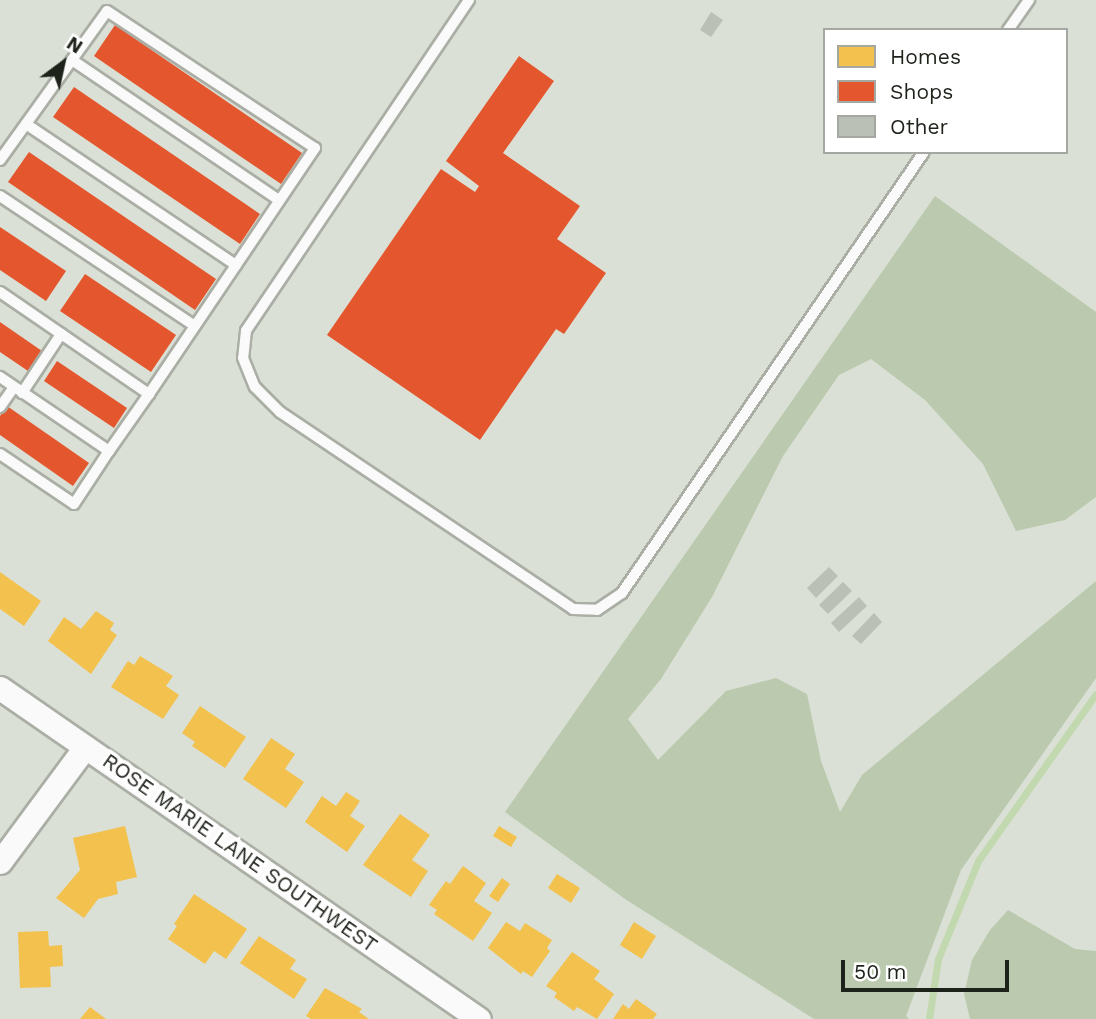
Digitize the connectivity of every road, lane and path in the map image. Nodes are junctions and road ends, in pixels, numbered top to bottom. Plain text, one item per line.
1 (469, 0) edge
2 (1029, 0) edge
3 (1009, 28) edge
4 (72, 60) junction
5 (26, 124) junction
6 (923, 154) edge
7 (0, 160) edge
8 (0, 196) edge
9 (279, 201) junction
10 (236, 265) junction
11 (0, 292) edge
12 (195, 326) junction
13 (61, 334) junction
14 (0, 377) edge
15 (18, 390) junction
16 (149, 394) junction
17 (0, 407) edge
18 (109, 451) junction
19 (0, 454) edge
20 (0, 688) edge
21 (85, 747) junction
22 (0, 862) edge
23 (480, 1019) edge

1 - 6 lane
2 - 3 lane
4 - 5 lane
4 - 9 lane
4 - 9 lane
5 - 7 lane
5 - 10 lane
8 - 12 lane
9 - 10 lane
10 - 12 lane
11 - 13 lane
12 - 16 lane
13 - 15 lane
13 - 16 lane
14 - 15 lane
15 - 17 lane
15 - 18 lane
16 - 18 lane
18 - 19 lane
20 - 21 street, ROSE MARIE LANE SOUTHWEST
21 - 22 street
21 - 23 street, ROSE MARIE LANE SOUTHWEST

